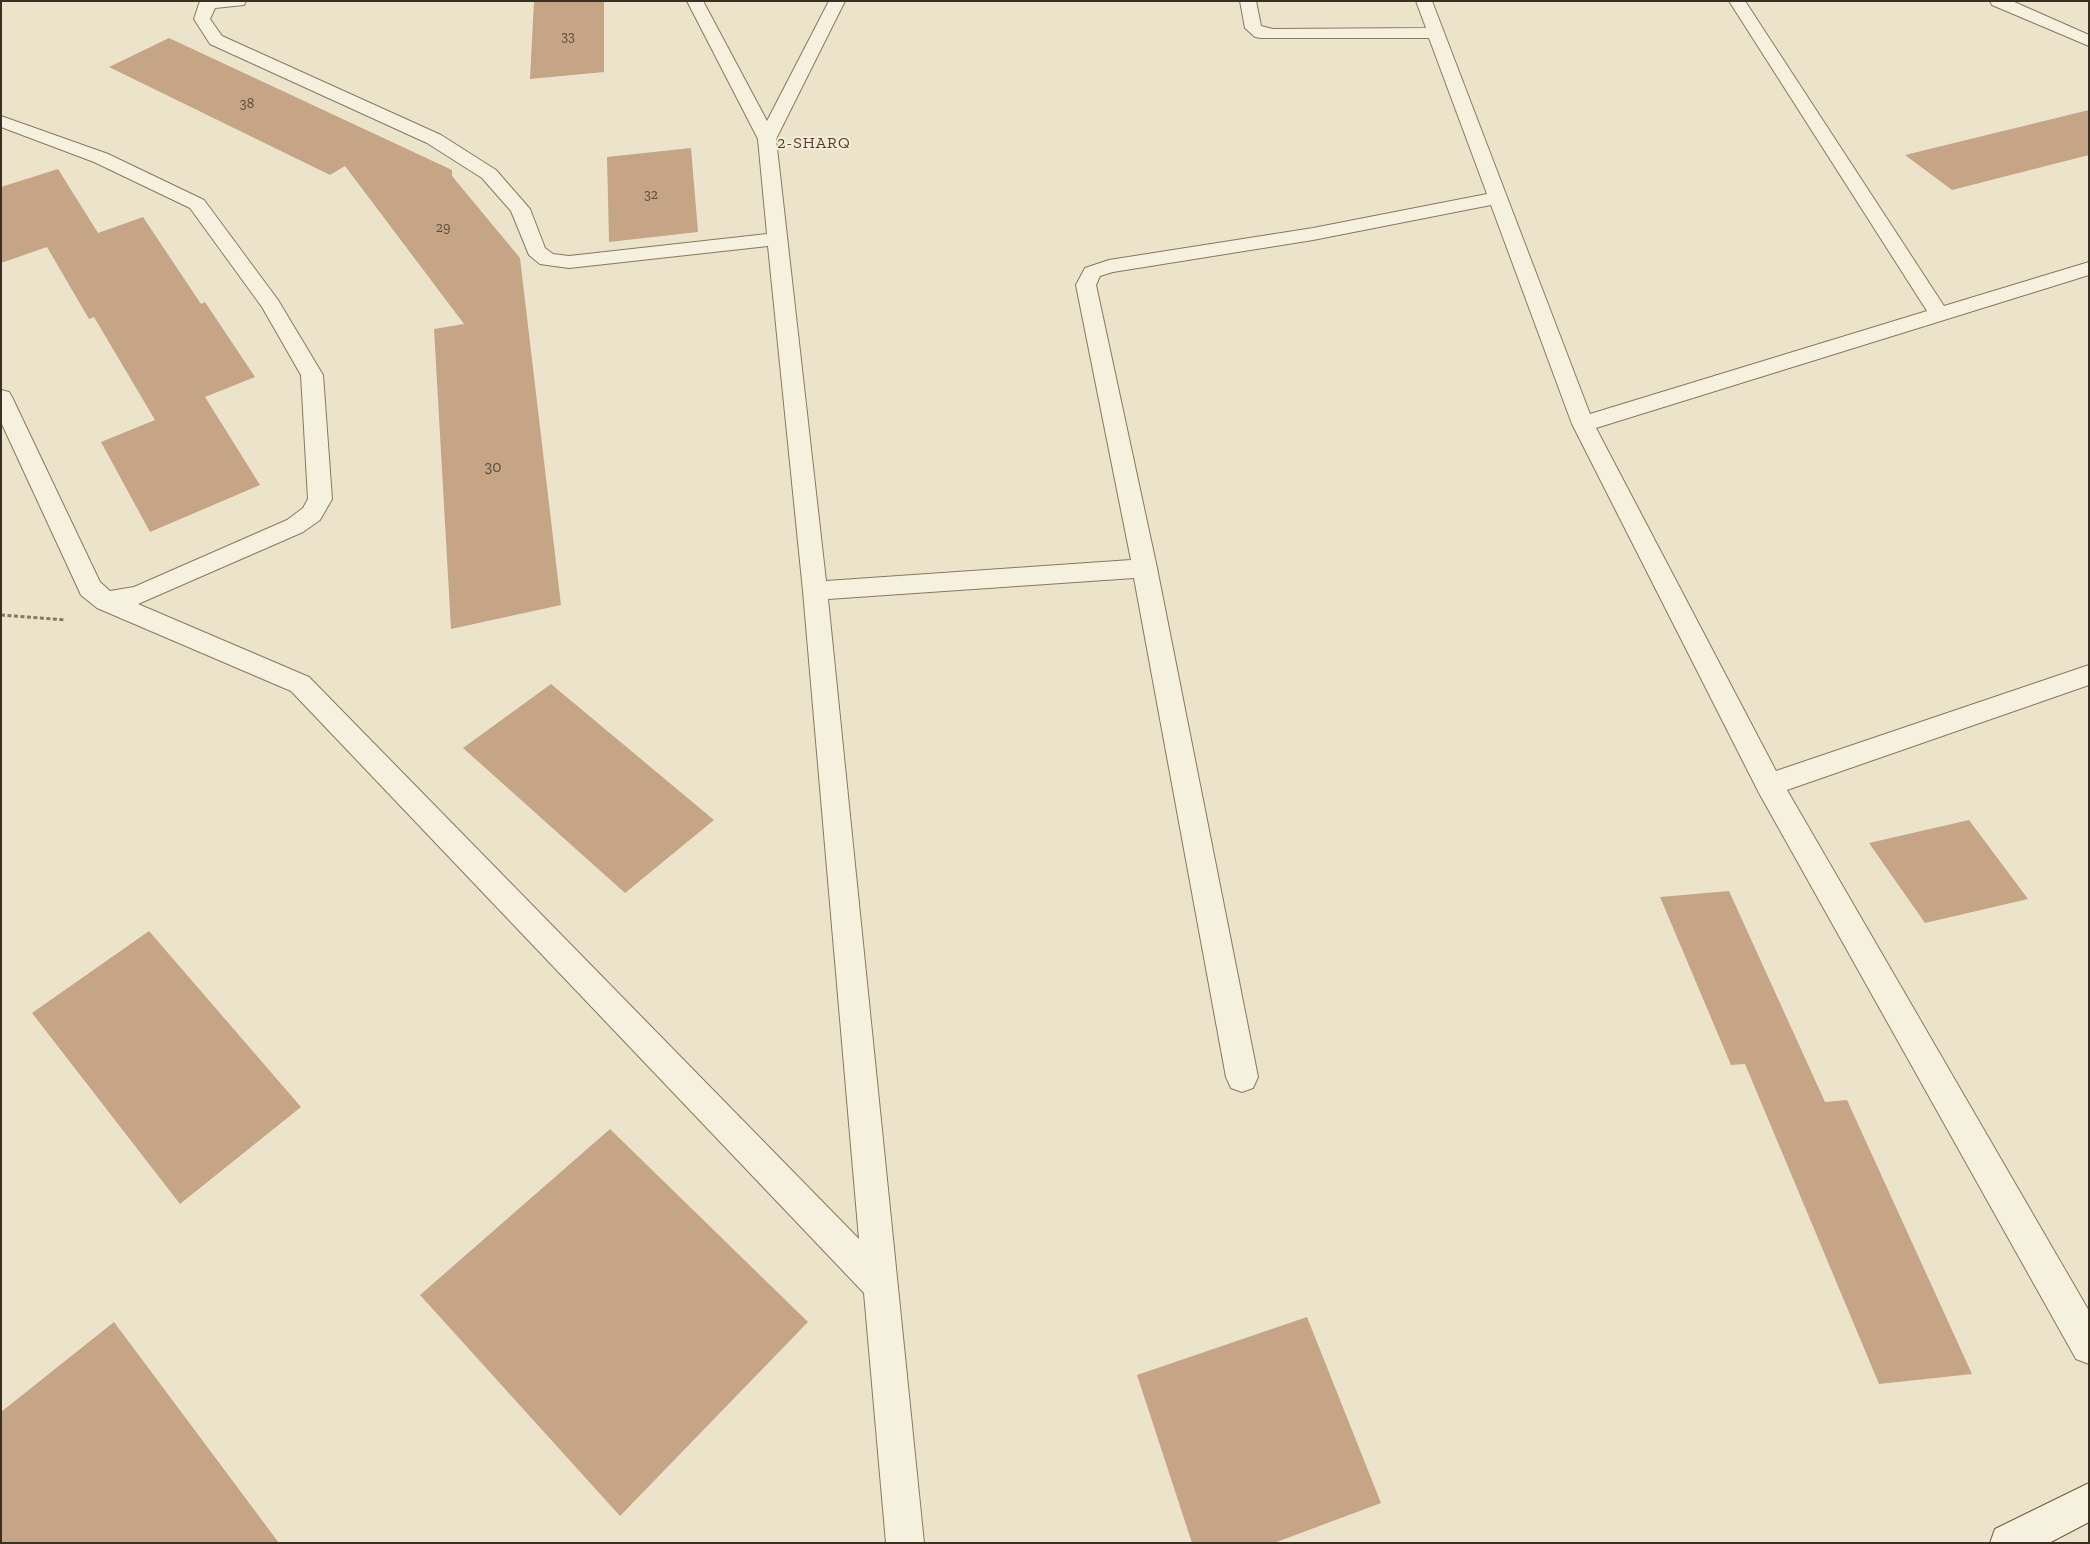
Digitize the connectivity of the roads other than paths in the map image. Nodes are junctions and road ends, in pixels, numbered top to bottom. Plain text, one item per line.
1 (238, 1) edge
2 (695, 1) edge
3 (837, 1) edge
4 (1248, 1) edge
5 (1424, 1) edge
6 (1737, 1) edge
7 (1998, 1) edge
8 (208, 3) edge
9 (1436, 33) junction
10 (2089, 41) edge
11 (1, 121) edge
12 (767, 139) junction
13 (1498, 198) junction
14 (777, 239) junction
15 (2089, 268) edge
16 (1940, 315) junction
17 (1, 397) edge
18 (1584, 424) junction
19 (1144, 568) junction
20 (815, 590) junction
21 (106, 600) junction
22 (2089, 675) edge
23 (1769, 786) junction
24 (1242, 1077) dead end
25 (881, 1286) junction
26 (2089, 1346) edge
27 (2089, 1502) edge
28 (905, 1543) edge
29 (2009, 1543) edge

1 - 8 street
2 - 12 street
3 - 12 street
4 - 9 street
5 - 9 street
6 - 16 street
7 - 10 street
8 - 14 street
9 - 13 street
11 - 21 street
12 - 14 street
13 - 18 street
13 - 19 street
14 - 20 street
15 - 16 street
16 - 18 street
17 - 21 street
18 - 23 street
19 - 20 street
19 - 24 street
20 - 25 street
21 - 25 street
22 - 23 street
23 - 26 street
25 - 28 street
27 - 29 street

